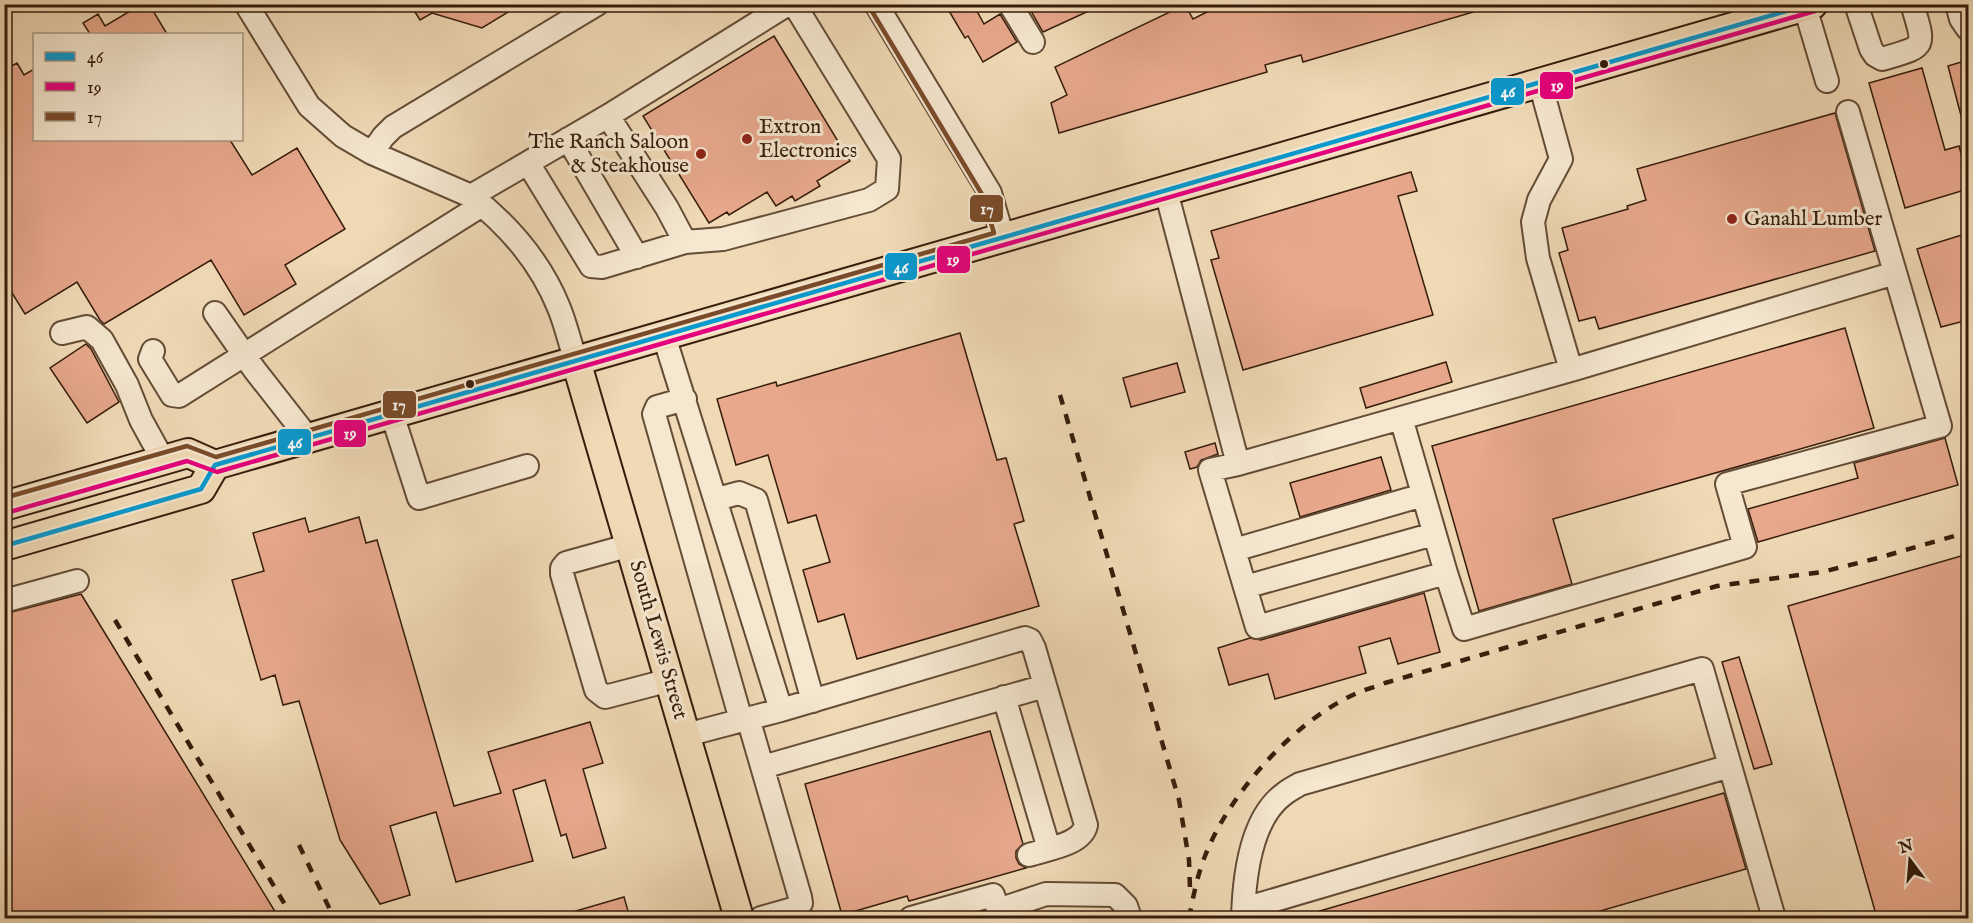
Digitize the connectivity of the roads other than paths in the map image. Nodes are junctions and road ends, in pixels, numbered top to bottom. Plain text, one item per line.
1 (246, 4) edge
2 (597, 4) edge
3 (788, 4) edge
4 (794, 4) edge
5 (876, 4) edge
6 (1010, 4) edge
7 (1856, 4) edge
8 (1912, 4) edge
9 (1957, 4) edge
10 (1809, 6) edge
11 (1968, 29) edge
12 (1033, 42) dead end
13 (1827, 81) dead end
14 (1540, 83) junction
15 (1848, 112) dead end
16 (608, 116) junction
17 (568, 139) junction
18 (372, 153) junction
19 (528, 163) junction
20 (1166, 191) junction
21 (476, 200) junction
22 (1003, 238) junction
23 (685, 242) junction
24 (637, 257) junction
25 (1895, 273) junction
26 (215, 313) dead end
27 (62, 333) dead end
28 (664, 336) junction
29 (153, 351) dead end
30 (244, 355) junction
31 (576, 361) junction
32 (1572, 370) junction
33 (686, 399) junction
34 (392, 414) junction
35 (1401, 418) junction
36 (308, 438) junction
37 (163, 460) junction
38 (1238, 464) junction
39 (215, 465) junction
40 (527, 466) dead end
41 (1423, 495) junction
42 (717, 500) junction
43 (4, 506) edge
44 (1434, 534) junction
45 (631, 545) junction
46 (4, 546) edge
47 (1234, 550) junction
48 (1446, 573) junction
49 (77, 581) dead end
50 (1245, 588) junction
51 (4, 601) edge
52 (670, 680) junction
53 (1045, 686) junction
54 (1005, 697) junction
55 (813, 701) junction
56 (781, 710) junction
57 (745, 719) junction
58 (686, 735) junction
59 (1730, 766) junction
60 (763, 767) junction
61 (999, 914) edge
62 (1243, 914) edge
63 (739, 918) edge
64 (760, 918) edge
65 (911, 918) edge
66 (1130, 918) edge
67 (1774, 918) edge

1 - 18 street
2 - 18 street
3 - 16 street
4 - 23 street
5 - 22 street
6 - 12 street
7 - 8 street
9 - 11 street
10 - 13 street
10 - 14 main road
14 - 20 main road
14 - 32 street
15 - 25 street
16 - 17 street
16 - 23 street
17 - 19 street
17 - 24 street
18 - 21 street
19 - 21 street
19 - 24 street
20 - 22 main road
20 - 38 street
21 - 30 street
21 - 31 street
22 - 28 main road
23 - 24 street
25 - 32 street
25 - 48 street
26 - 30 street
27 - 37 street
28 - 31 main road
28 - 33 street
29 - 30 street
30 - 36 street
31 - 34 main road
31 - 45 main road, South Lewis Street
32 - 35 street
33 - 42 street
33 - 57 street
34 - 36 main road
34 - 40 street
35 - 38 street
35 - 41 street
36 - 39 main road
37 - 39 main road
37 - 43 main road
38 - 47 street
39 - 46 main road
41 - 44 street
41 - 47 street
42 - 55 street
42 - 56 street
44 - 48 street
44 - 50 street
45 - 52 main road, South Lewis Street
45 - 52 street
47 - 50 street
48 - 50 street
49 - 51 street
52 - 58 main road, South Lewis Street
53 - 54 street
53 - 54 street
53 - 55 street
54 - 60 street
55 - 56 street
56 - 57 street
57 - 58 street
57 - 60 street
58 - 63 main road, South Lewis Street
59 - 62 street
59 - 62 street
59 - 67 street
60 - 64 street
61 - 65 street
61 - 66 street

